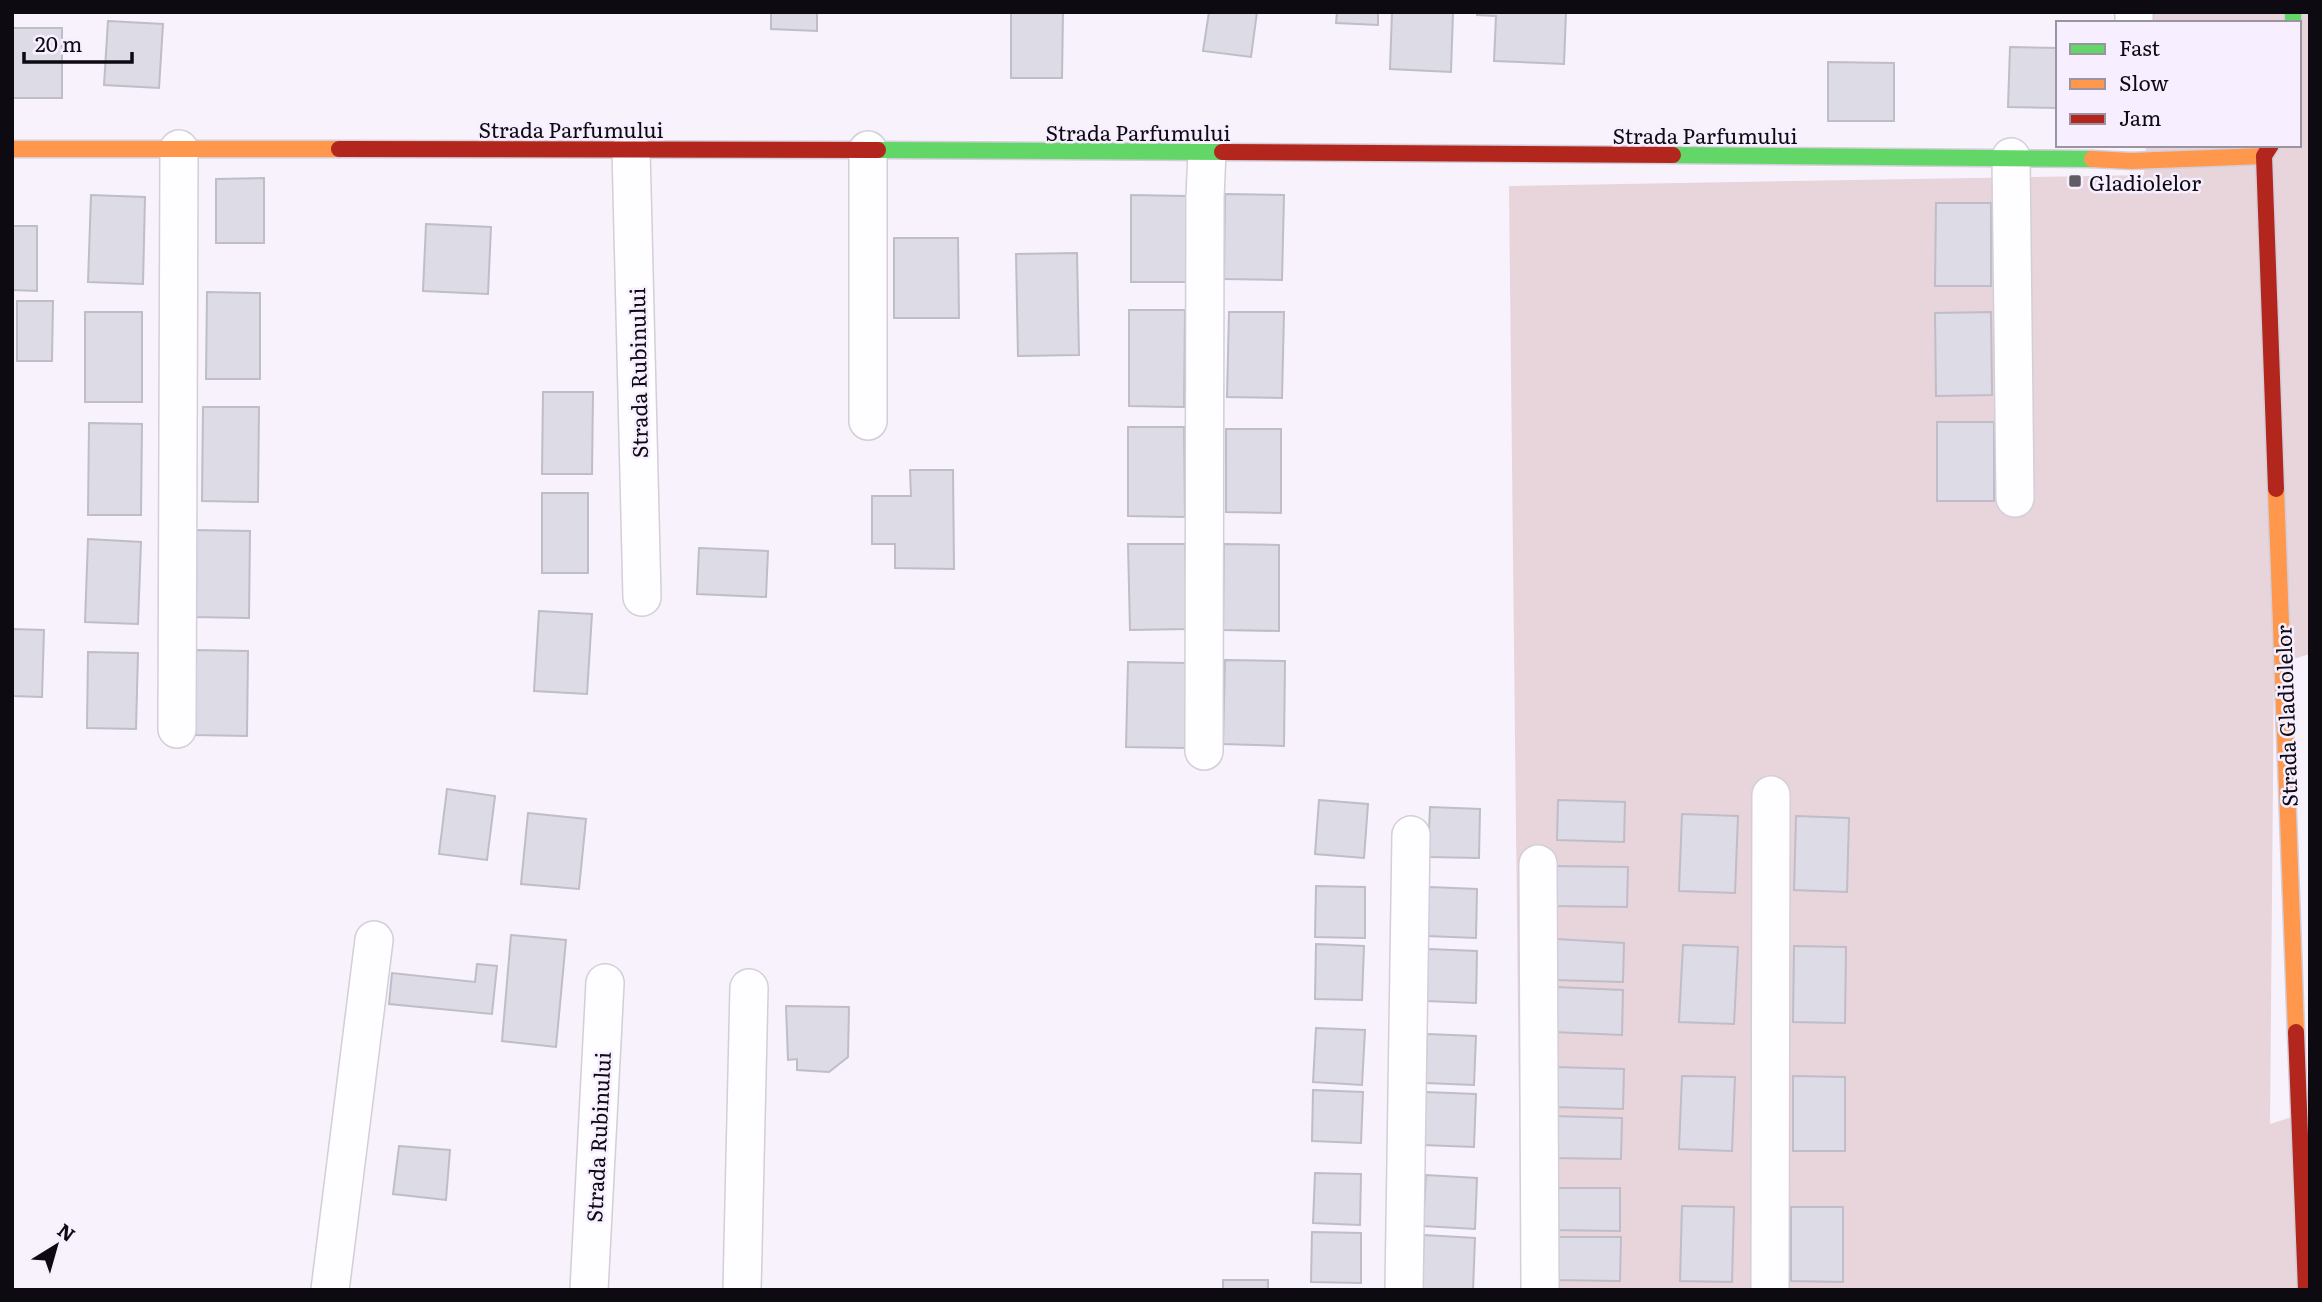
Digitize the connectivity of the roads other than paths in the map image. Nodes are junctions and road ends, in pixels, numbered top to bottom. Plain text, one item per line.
1 (12, 149) edge
2 (179, 149) junction
3 (631, 149) junction
4 (867, 150) junction
5 (2267, 151) edge
6 (1207, 152) junction
7 (2131, 153) edge
8 (2011, 157) junction
9 (868, 421) dead end
10 (2015, 498) dead end
11 (642, 597) dead end
12 (177, 729) dead end
13 (1204, 751) dead end
14 (1771, 794) dead end
15 (1411, 835) dead end
16 (1538, 864) dead end
17 (374, 940) dead end
18 (2302, 952) edge
19 (605, 983) dead end
20 (749, 988) dead end
21 (330, 1290) edge
22 (589, 1290) edge
23 (741, 1290) edge
24 (1405, 1290) edge
25 (1539, 1290) edge
26 (1770, 1290) edge
27 (2306, 1290) edge

1 - 2 street, Strada Parfumului
2 - 3 street, Strada Parfumului
2 - 12 street
3 - 4 street, Strada Parfumului
3 - 11 street, Strada Rubinului
4 - 6 street, Strada Parfumului
4 - 9 street
5 - 7 street, Strada Parfumului
5 - 18 street, Strada Gladiolelor
6 - 8 street, Strada Parfumului
6 - 13 street
7 - 8 street, Strada Parfumului
8 - 10 street
14 - 26 street
15 - 24 street
16 - 25 street
17 - 21 street
18 - 27 street, Strada Gladiolelor
19 - 22 street, Strada Rubinului
20 - 23 street

